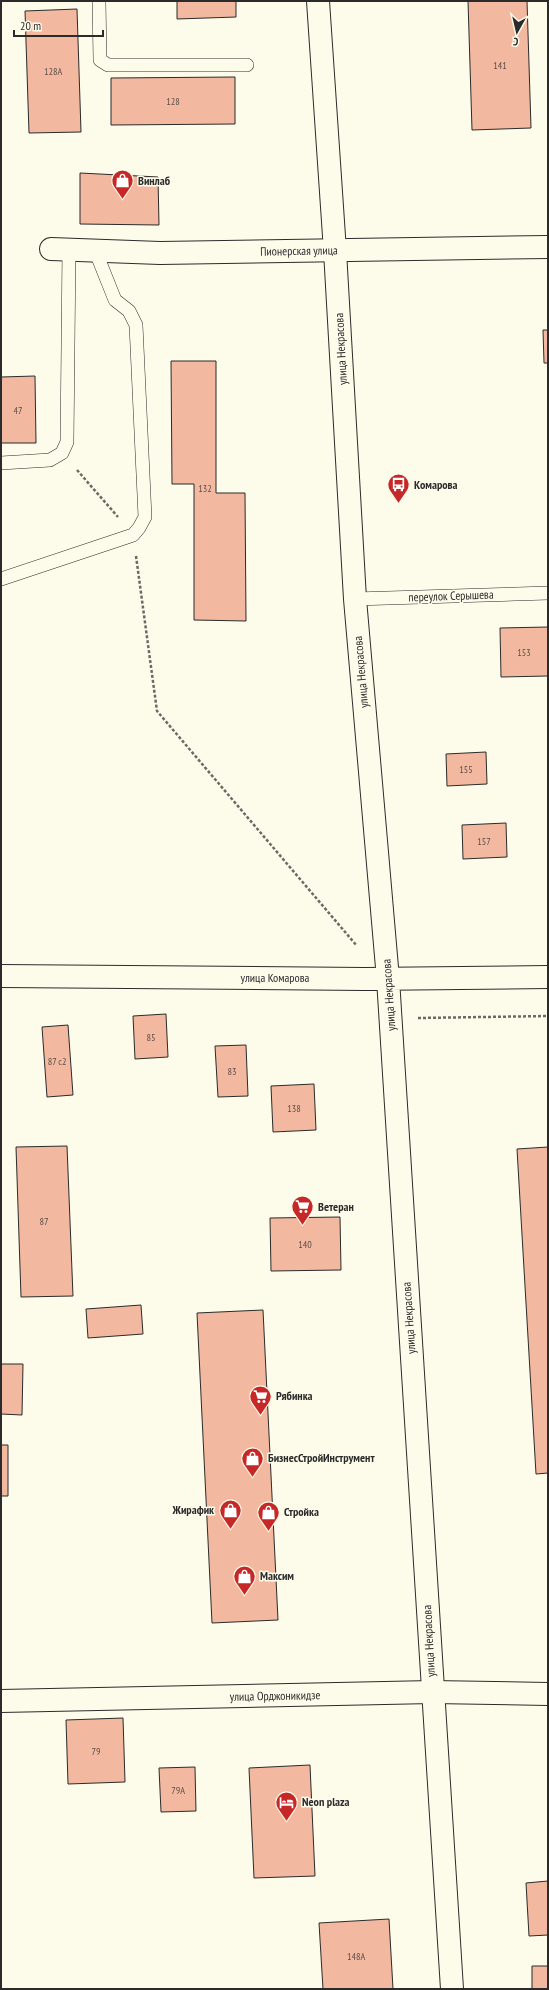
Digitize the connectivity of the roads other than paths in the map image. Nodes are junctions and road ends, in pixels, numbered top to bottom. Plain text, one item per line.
1 (99, 1) edge
2 (318, 1) edge
3 (247, 65) dead end
4 (548, 247) edge
5 (60, 249) joint
6 (95, 250) junction
7 (336, 251) junction
8 (1, 463) edge
9 (1, 579) edge
10 (548, 593) edge
11 (355, 599) junction
12 (1, 976) edge
13 (548, 977) edge
14 (388, 979) junction
15 (432, 1692) junction
16 (548, 1694) edge
17 (1, 1701) edge
18 (452, 1989) edge

1 - 3 lane
2 - 7 main road, улица Некрасова
4 - 7 main road, Пионерская улица
5 - 6 main road, Пионерская улица
5 - 8 lane
6 - 7 main road, Пионерская улица
6 - 9 lane
7 - 11 main road, улица Некрасова
10 - 11 lane, переулок Серышева
11 - 14 main road, улица Некрасова
12 - 14 main road, улица Комарова
13 - 14 main road, улица Комарова
14 - 15 main road, улица Некрасова
15 - 16 main road, улица Орджоникидзе
15 - 17 main road, улица Орджоникидзе
15 - 18 main road, улица Некрасова

